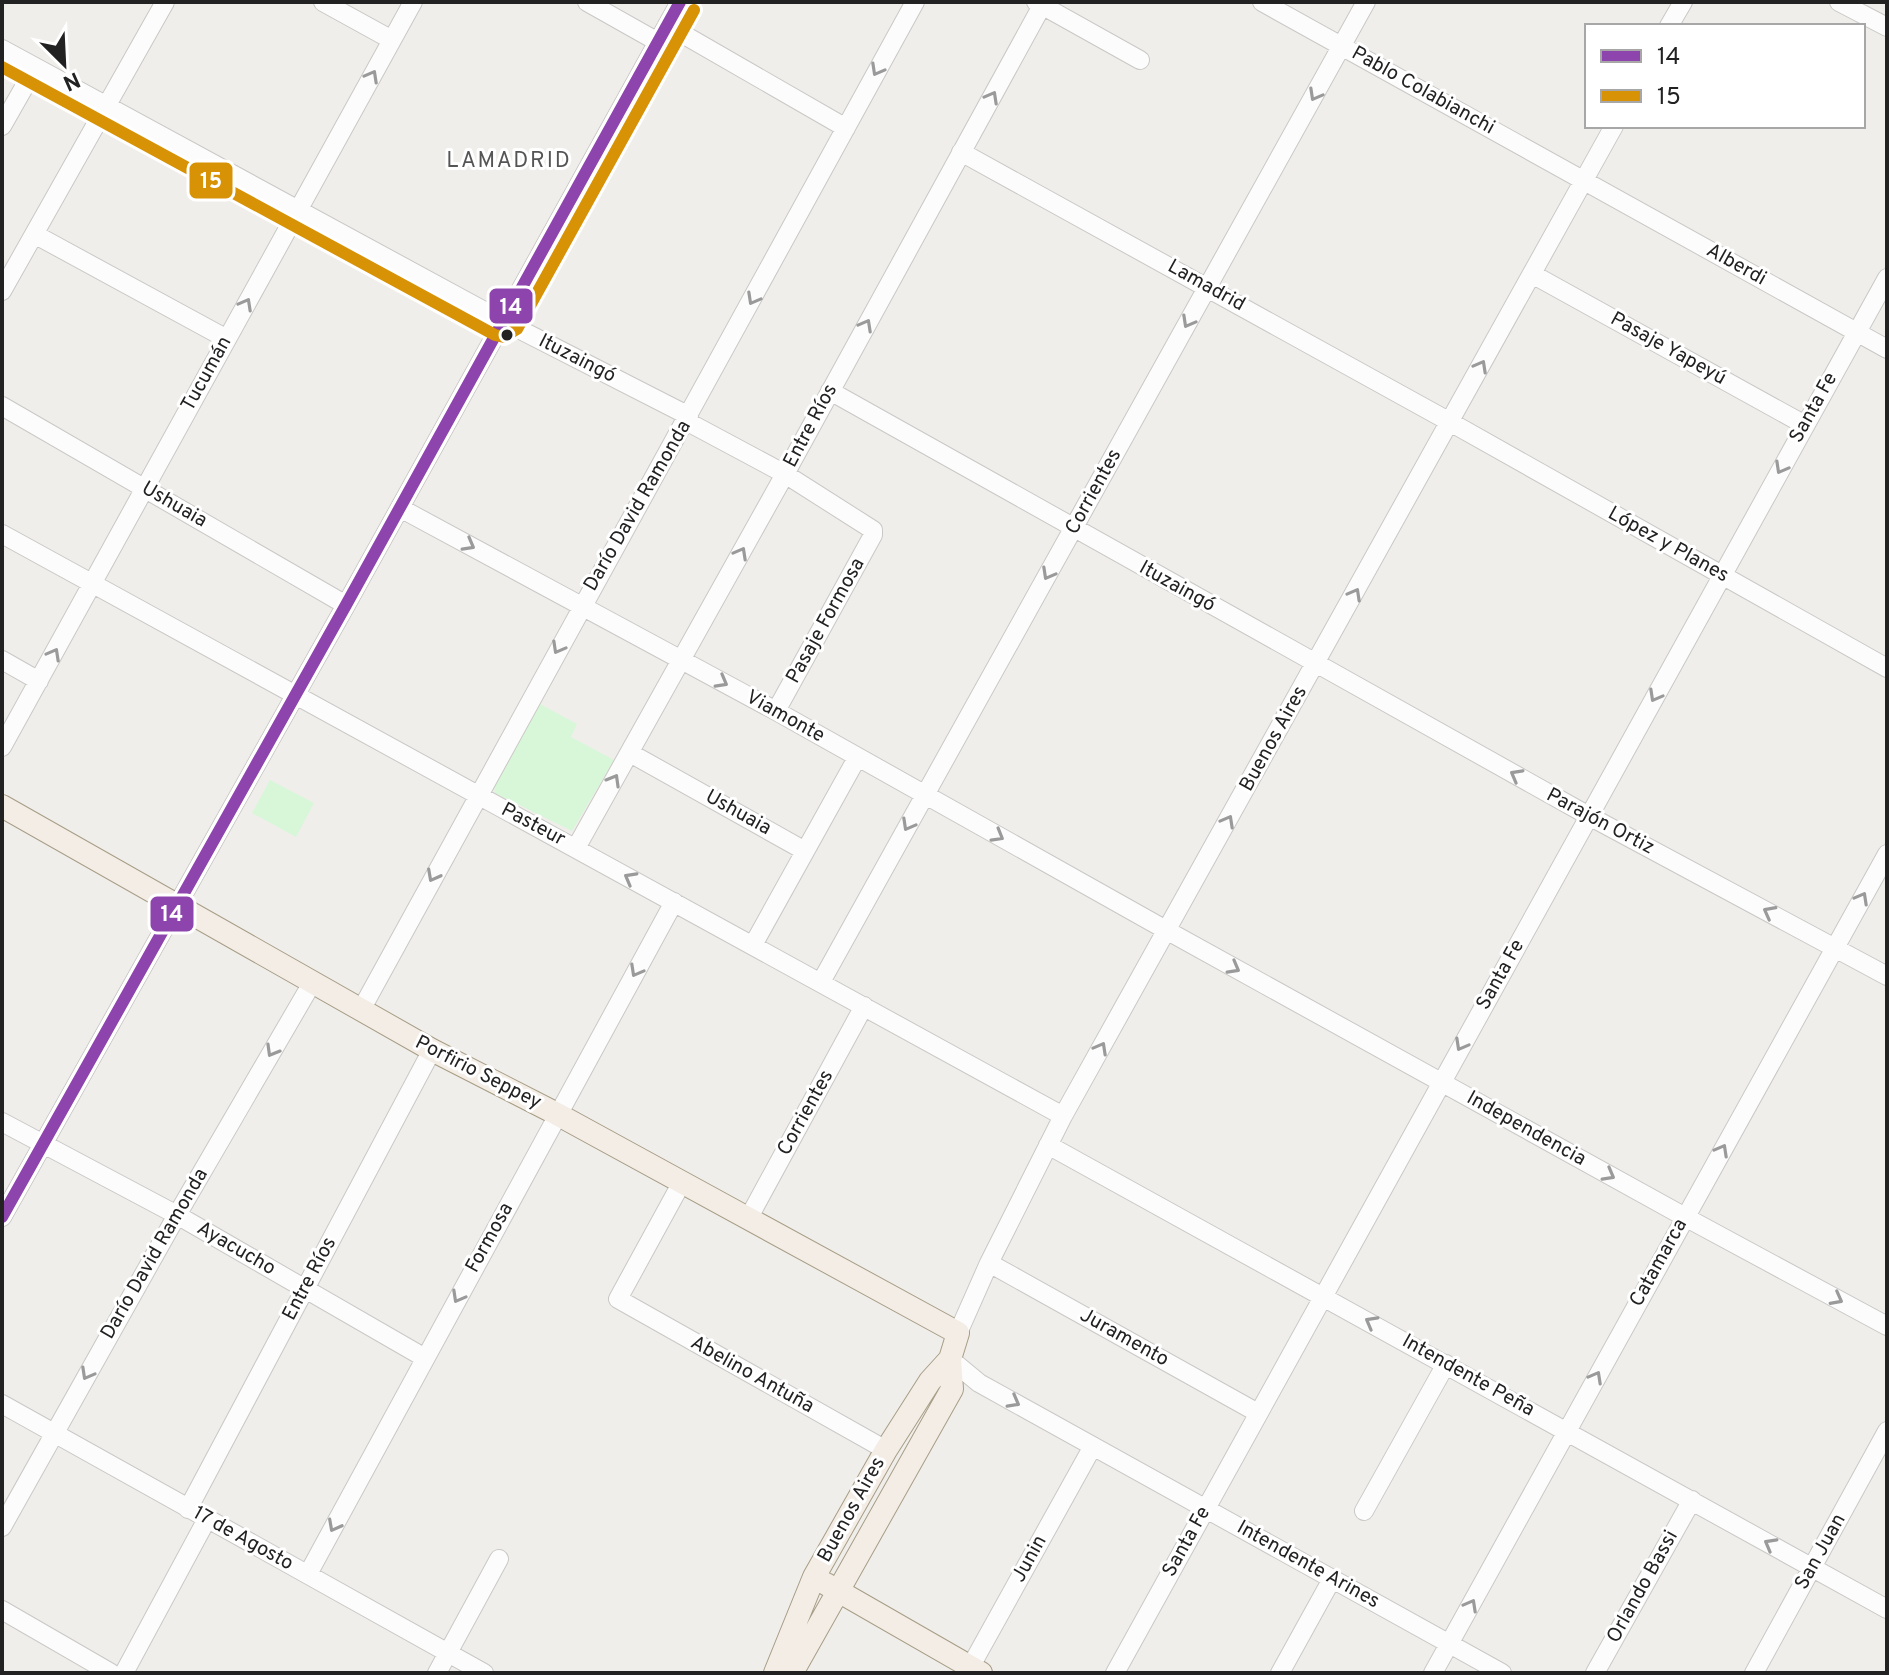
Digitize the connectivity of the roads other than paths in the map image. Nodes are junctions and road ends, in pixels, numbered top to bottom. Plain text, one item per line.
1 (165, 2) edge
2 (323, 2) edge
3 (413, 2) edge
4 (587, 2) edge
5 (680, 2) edge
6 (915, 2) edge
7 (1262, 2) edge
8 (1366, 2) edge
9 (1683, 2) edge
10 (1839, 2) edge
11 (1041, 3) edge
12 (1670, 24) edge
13 (1887, 27) edge
14 (663, 33) junction
15 (392, 40) junction
16 (1342, 46) junction
17 (2, 49) edge
18 (1140, 60) dead end
19 (35, 68) junction
20 (106, 106) junction
21 (2, 126) edge
22 (846, 128) junction
23 (1613, 128) edge
24 (961, 152) junction
25 (1584, 180) junction
26 (298, 210) junction
27 (34, 234) junction
28 (1532, 274) junction
29 (1887, 278) edge
30 (1208, 287) junction
31 (2, 291) edge
32 (503, 321) junction
33 (1857, 332) junction
34 (227, 339) junction
35 (1887, 349) edge
36 (830, 391) junction
37 (2, 406) edge
38 (688, 419) junction
39 (1450, 422) junction
40 (1805, 425) junction
41 (785, 474) junction
42 (145, 488) junction
43 (400, 508) junction
44 (873, 530) joint
45 (1073, 530) junction
46 (2, 534) edge
47 (1722, 575) junction
48 (92, 585) junction
49 (346, 605) junction
50 (581, 607) junction
51 (2, 660) edge
52 (681, 660) junction
53 (1316, 664) junction
54 (1887, 668) edge
55 (39, 681) junction
56 (296, 696) junction
57 (776, 711) junction
58 (2, 747) edge
59 (630, 753) junction
60 (857, 758) junction
61 (925, 794) junction
62 (477, 795) junction
63 (2, 806) edge
64 (1589, 816) junction
65 (576, 848) junction
66 (805, 851) junction
67 (1887, 854) edge
68 (674, 902) junction
69 (177, 904) junction
70 (1166, 930) junction
71 (753, 945) junction
72 (1835, 947) junction
73 (1887, 976) edge
74 (821, 982) junction
75 (312, 983) junction
76 (864, 1006) junction
77 (361, 1010) junction
78 (432, 1050) junction
79 (1441, 1081) junction
80 (557, 1114) junction
81 (1063, 1116) junction
82 (2, 1122) edge
83 (44, 1145) junction
84 (1048, 1145) junction
85 (682, 1182) junction
86 (177, 1215) junction
87 (2, 1217) edge
88 (1685, 1217) junction
89 (748, 1219) junction
90 (989, 1263) junction
91 (305, 1288) junction
92 (1323, 1296) junction
93 (1887, 1326) edge
94 (958, 1333) junction
95 (425, 1358) junction
96 (950, 1359) junction
97 (1446, 1364) junction
98 (2, 1404) edge
99 (1258, 1413) junction
100 (1566, 1431) junction
101 (1887, 1431) edge
102 (53, 1434) junction
103 (1093, 1446) junction
104 (886, 1450) junction
105 (1692, 1500) junction
106 (1205, 1508) junction
107 (188, 1509) junction
108 (1364, 1511) dead end
109 (207, 1519) junction
110 (2, 1527) edge
111 (499, 1559) dead end
112 (1813, 1568) junction
113 (308, 1574) junction
114 (814, 1577) junction
115 (1332, 1579) junction
116 (838, 1591) junction
117 (1887, 1609) edge
118 (2, 1610) edge
119 (1449, 1644) junction
120 (447, 1654) junction
121 (973, 1671) edge
122 (111, 1673) edge
123 (124, 1673) edge
124 (437, 1673) edge
125 (484, 1673) edge
126 (775, 1673) edge
127 (792, 1673) edge
128 (1115, 1673) edge
129 (1280, 1673) edge
130 (1433, 1673) edge
131 (1502, 1673) edge
132 (1595, 1673) edge
133 (1754, 1673) edge

1 - 20 street
2 - 15 street
3 - 15 street, Tucumán
4 - 14 street
5 - 14 street
6 -> 22 street, Darío David Ramonda
7 - 16 street, Pablo Colabianchi
8 - 16 street, Corrientes
9 - 12 street
10 - 13 street
11 - 18 street
24 -> 11 street, Entre Ríos
14 - 22 street
14 - 32 street
26 -> 15 street, Tucumán
16 - 25 street, Pablo Colabianchi
16 -> 30 street, Corrientes
17 - 19 street, Ituzaingó
19 - 20 street, Ituzaingó
19 - 21 street
20 - 26 street, Ituzaingó
20 - 27 street
22 -> 38 street, Darío David Ramonda
23 - 25 street, Buenos Aires
24 - 30 street, Lamadrid
36 -> 24 street, Entre Ríos
25 - 28 street, Buenos Aires
25 - 33 street, Alberdi
26 - 32 street, Ituzaingó
34 -> 26 street, Tucumán
27 - 31 street
27 - 34 street
39 -> 28 street, Buenos Aires
28 - 40 street, Pasaje Yapeyú
29 - 33 street, Santa Fe
30 - 39 street, Lamadrid
30 -> 45 street, Corrientes
32 - 38 street, Ituzaingó
32 - 43 street
33 - 35 street, Alberdi
33 - 40 street, Santa Fe
34 - 42 street, Tucumán
36 - 41 street, Entre Ríos
36 - 45 street, Ituzaingó
37 - 42 street, Ushuaia
38 - 41 street, Ituzaingó
38 - 50 street, Darío David Ramonda
39 - 47 street, López y Planes
53 -> 39 street, Buenos Aires
40 -> 47 street, Santa Fe
41 - 44 street, Ituzaingó
52 -> 41 street, Entre Ríos
42 - 48 street, Tucumán
42 - 49 street, Ushuaia
43 - 49 street
43 -> 50 street, Viamonte
44 - 57 street, Pasaje Formosa
45 - 53 street, Ituzaingó
45 -> 61 street, Corrientes
46 - 48 street, Pasteur
47 - 54 street, López y Planes
47 -> 64 street, Santa Fe
55 -> 48 street, Tucumán
48 - 56 street, Pasteur
49 - 56 street
50 - 52 street, Viamonte
50 -> 62 street, Darío David Ramonda
51 - 55 street
52 -> 57 street, Viamonte
52 - 59 street, Entre Ríos
64 -> 53 street, Parajón Ortiz
70 -> 53 street, Buenos Aires
55 - 58 street, Tucumán
56 - 62 street, Pasteur
56 - 69 street
57 - 60 street, Viamonte
65 -> 59 street, Entre Ríos
59 - 66 street, Ushuaia
60 - 61 street, Viamonte
60 - 66 street
61 -> 70 street, Viamonte
61 -> 74 street, Corrientes
62 - 65 street, Pasteur
62 -> 77 street, Darío David Ramonda
63 - 69 main road, Porfirio Seppey
72 -> 64 street, Parajón Ortiz
64 -> 79 street, Santa Fe
68 -> 65 street, Pasteur
66 - 71 street
72 -> 67 street, Catamarca
68 - 71 street, Pasteur
68 -> 80 street, Formosa
69 - 75 main road, Porfirio Seppey
69 - 83 street
70 -> 79 street, Independencia
81 -> 70 street, Buenos Aires
71 - 74 street, Pasteur
72 - 73 street, Parajón Ortiz
88 -> 72 street, Catamarca
74 - 76 street, Pasteur
75 - 77 main road, Porfirio Seppey
75 -> 86 street, Darío David Ramonda
76 - 81 street, Pasteur
76 - 89 street, Corrientes
77 - 78 main road, Porfirio Seppey
78 - 80 main road, Porfirio Seppey
78 - 91 street, Entre Ríos
79 -> 88 street, Independencia
79 - 92 street, Santa Fe
80 - 85 main road, Porfirio Seppey
80 -> 95 street, Formosa
81 - 84 street, Buenos Aires
82 - 83 street, Ayacucho
83 - 86 street, Ayacucho
83 - 87 street
84 - 90 street, Buenos Aires
84 - 92 street, Intendente Peña
85 - 89 main road, Porfirio Seppey
85 - 104 street, Abelino Antuña
86 - 91 street, Ayacucho
86 -> 102 street, Darío David Ramonda
88 -> 93 street, Independencia
100 -> 88 street, Catamarca
89 - 94 main road, Porfirio Seppey
90 - 94 street, Buenos Aires
90 - 99 street, Juramento
91 - 95 street, Ayacucho
91 - 107 street, Entre Ríos
97 -> 92 street, Intendente Peña
92 - 99 street, Santa Fe
94 - 96 main road, Buenos Aires
95 -> 113 street, Formosa
96 -> 103 street, Intendente Arines
96 - 104 main road, Buenos Aires
96 - 116 main road, Buenos Aires
97 - 100 street, Intendente Peña
97 - 108 street
98 - 102 street, 17 de Agosto
99 - 106 street, Santa Fe
100 - 105 street, Intendente Peña
119 -> 100 street, Catamarca
101 - 112 street, San Juan
102 - 107 street, 17 de Agosto
102 - 110 street, Darío David Ramonda
103 - 106 street, Intendente Arines
103 - 121 street, Junin
104 - 114 main road, Buenos Aires
112 -> 105 street, Intendente Peña
105 - 132 street, Orlando Bassi
106 - 115 street, Intendente Arines
106 - 128 street, Santa Fe
107 - 109 street, 17 de Agosto
109 - 113 street, 17 de Agosto
109 - 123 street
111 - 120 street
112 - 117 street, Intendente Peña
112 - 133 street, San Juan
113 - 120 street, 17 de Agosto
114 - 116 main road
114 - 126 main road, Buenos Aires
115 - 119 street, Intendente Arines
115 - 129 street
116 - 121 main road
116 - 127 main road, Buenos Aires
118 - 122 street
119 - 130 street, Catamarca
119 - 131 street, Intendente Arines
120 - 124 street
120 - 125 street, 17 de Agosto

